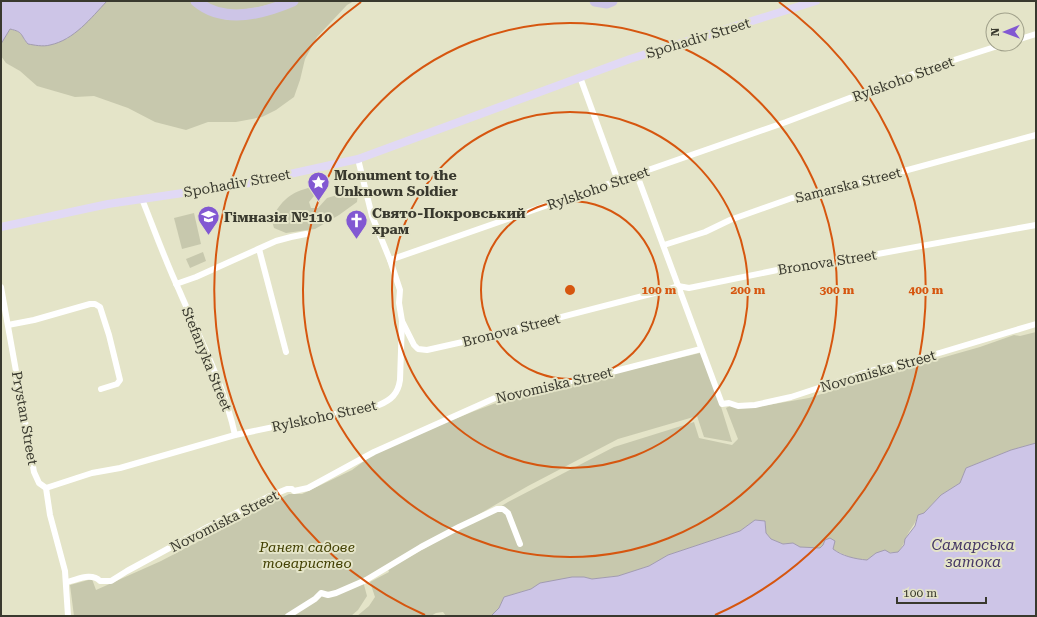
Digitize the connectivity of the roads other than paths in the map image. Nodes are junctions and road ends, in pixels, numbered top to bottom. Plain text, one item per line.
1 (816, 1) edge
2 (1036, 34) edge
3 (1025, 37) edge
4 (985, 50) edge
5 (580, 77) junction
6 (1036, 135) edge
7 (358, 158) junction
8 (637, 174) junction
9 (618, 181) junction
10 (142, 199) junction
11 (1036, 225) edge
12 (1, 227) edge
13 (306, 234) dead end
14 (664, 245) junction
15 (259, 249) junction
16 (390, 260) junction
17 (176, 284) junction
18 (678, 286) junction
19 (1, 287) edge
20 (402, 320) junction
21 (1036, 324) edge
22 (8, 325) junction
23 (701, 349) junction
24 (286, 352) dead end
25 (101, 389) dead end
26 (235, 435) junction
27 (46, 488) junction
28 (520, 544) dead end
29 (66, 582) junction
30 (68, 616) edge
31 (288, 616) edge

1 - 5 street, Spohadiv Street
2 - 3 street
4 - 8 street, Rylskoho Street
5 - 7 street, Spohadiv Street
5 - 9 street
6 - 14 street, Samarska Street
7 - 10 street, Spohadiv Street
7 - 16 street
8 - 9 street, Rylskoho Street
8 - 14 street
9 - 16 street, Rylskoho Street
10 - 12 street, Spohadiv Street
10 - 17 street, Stefanyka Street
11 - 18 street, Bronova Street
13 - 15 street
14 - 18 street
15 - 17 street
15 - 24 street
16 - 20 street, Rylskoho Street
17 - 26 street, Stefanyka Street
18 - 20 street, Bronova Street
18 - 23 street
19 - 22 street, Prystan Street
20 - 26 street, Rylskoho Street
21 - 23 street, Novomiska Street
22 - 25 street
22 - 27 street, Prystan Street
23 - 29 street, Novomiska Street
26 - 27 street, Rylskoho Street
27 - 29 street, Prystan Street
28 - 31 street
29 - 30 street, Prystan Street

